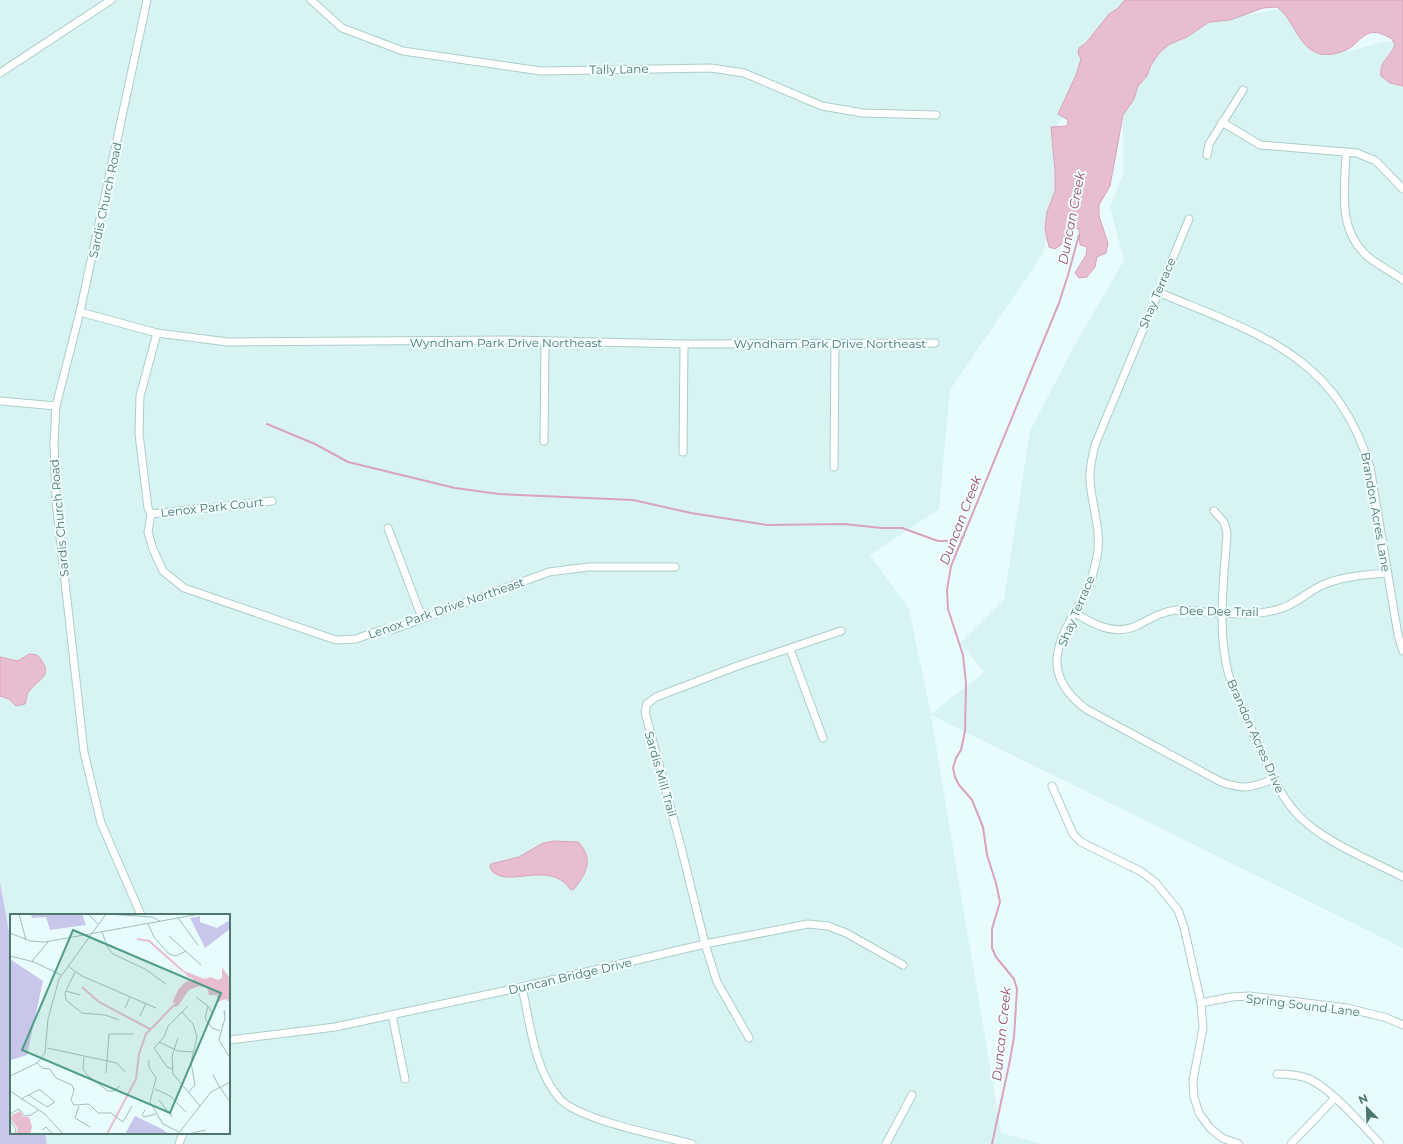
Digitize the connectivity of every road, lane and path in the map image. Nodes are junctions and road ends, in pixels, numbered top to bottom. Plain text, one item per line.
1 (111, 0) edge
2 (147, 0) edge
3 (311, 0) edge
4 (0, 73) edge
5 (1243, 90) dead end
6 (936, 115) dead end
7 (1222, 122) junction
8 (1346, 152) junction
9 (1207, 155) dead end
10 (1403, 189) edge
11 (1189, 219) dead end
12 (1403, 280) edge
13 (1158, 292) junction
14 (80, 312) junction
15 (157, 333) junction
16 (545, 341) junction
17 (835, 343) junction
18 (935, 343) dead end
19 (684, 344) junction
20 (0, 401) edge
21 (56, 406) junction
22 (544, 441) dead end
23 (683, 452) dead end
24 (834, 466) dead end
25 (272, 501) dead end
26 (1214, 511) dead end
27 (151, 514) junction
28 (388, 528) dead end
29 (675, 567) dead end
30 (1387, 573) junction
31 (1223, 612) junction
32 (1074, 613) junction
33 (422, 618) junction
34 (841, 630) dead end
35 (790, 649) junction
36 (1403, 651) edge
37 (824, 738) dead end
38 (1274, 779) junction
39 (1052, 786) dead end
40 (1403, 877) edge
41 (141, 914) edge
42 (704, 944) junction
43 (903, 965) dead end
44 (522, 987) junction
45 (1201, 1003) junction
46 (392, 1015) junction
47 (1403, 1025) edge
48 (749, 1038) dead end
49 (230, 1040) edge
50 (1276, 1074) dead end
51 (405, 1079) dead end
52 (912, 1095) dead end
53 (1334, 1099) junction
54 (183, 1134) edge
55 (179, 1144) edge
56 (692, 1144) edge
57 (886, 1144) edge
58 (1239, 1144) edge
59 (1291, 1144) edge
60 (1380, 1144) edge

1 - 4 street
2 - 14 street, Sardis Church Road
3 - 6 street, Tally Lane
5 - 7 street
7 - 8 street
7 - 9 street
8 - 10 street
8 - 12 street
11 - 13 street, Shay Terrace
13 - 30 street, Brandon Acres Lane
13 - 32 street, Shay Terrace
14 - 15 street, Wyndham Park Drive Northeast
14 - 21 street, Sardis Church Road
15 - 16 street, Wyndham Park Drive Northeast
15 - 27 street, Lenox Park Drive Northeast
16 - 19 street, Wyndham Park Drive Northeast
16 - 22 street
17 - 18 street, Wyndham Park Drive Northeast
17 - 19 street, Wyndham Park Drive Northeast
17 - 24 street
19 - 23 street
20 - 21 street
21 - 41 street, Sardis Church Road
25 - 27 street, Lenox Park Court
26 - 31 street, Brandon Acres Drive
27 - 33 street, Lenox Park Drive Northeast
28 - 33 street
29 - 33 street, Lenox Park Drive Northeast
30 - 31 street, Dee Dee Trail
30 - 36 street, Brandon Acres Lane
31 - 32 street, Dee Dee Trail
31 - 38 street, Brandon Acres Drive
32 - 38 street, Shay Terrace
34 - 35 street, Sardis Mill Trail
35 - 37 street
35 - 42 street, Sardis Mill Trail
38 - 40 street, Brandon Acres Drive
39 - 45 street
42 - 43 street, Duncan Bridge Drive
42 - 44 street, Duncan Bridge Drive
42 - 48 street, Sardis Mill Trail
44 - 46 street, Duncan Bridge Drive
44 - 56 street
45 - 47 street, Spring Sound Lane
45 - 58 street
46 - 49 street, Duncan Bridge Drive
46 - 51 street
50 - 53 street
52 - 57 street
53 - 59 street
53 - 60 street
54 - 55 street

